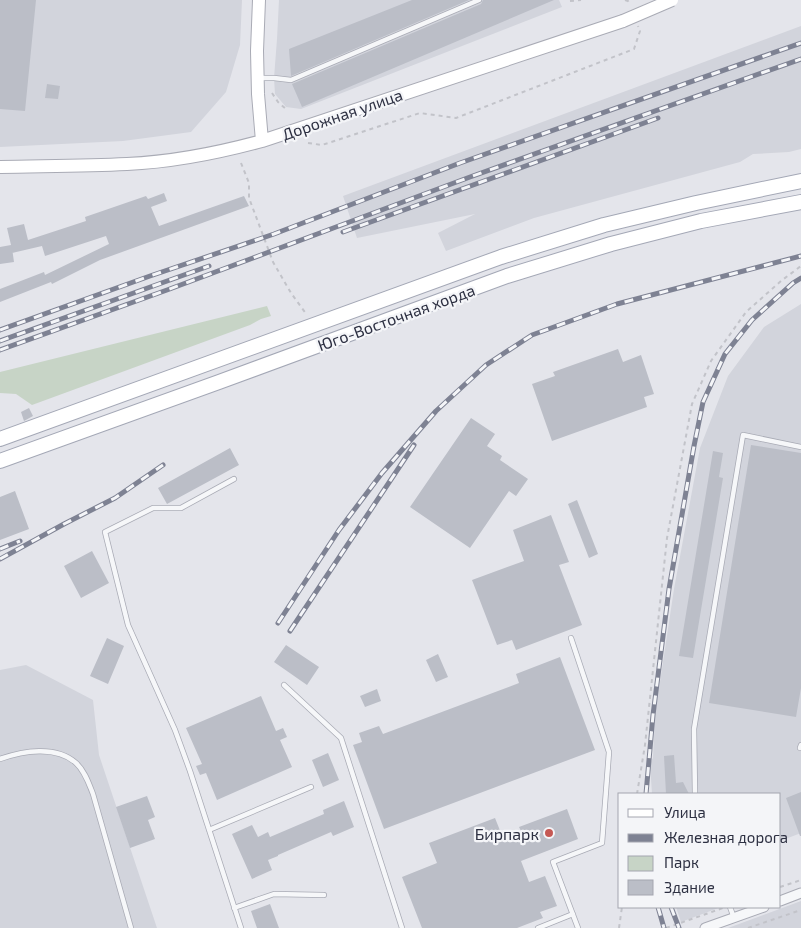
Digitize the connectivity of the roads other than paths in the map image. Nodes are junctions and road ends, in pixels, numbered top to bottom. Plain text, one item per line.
1 (259, 0) edge
2 (479, 0) edge
3 (672, 0) edge
4 (258, 78) junction
5 (262, 141) junction
6 (0, 167) edge
7 (801, 181) edge
8 (801, 202) edge
9 (0, 439) edge
10 (801, 446) edge
11 (0, 461) edge
12 (234, 479) dead end
13 (572, 638) dead end
14 (284, 685) dead end
15 (0, 759) edge
16 (311, 786) dead end
17 (695, 793) edge
18 (209, 830) junction
19 (801, 893) edge
20 (324, 895) dead end
21 (781, 901) edge
22 (234, 908) junction
23 (730, 908) edge
24 (761, 908) edge
25 (573, 914) junction
26 (734, 918) junction
27 (131, 928) edge
28 (241, 928) edge
29 (402, 928) edge
30 (538, 928) edge
31 (578, 928) edge
32 (705, 928) edge

1 - 4 main road
2 - 4 lane
3 - 5 main road, Дорожная улица, bridge
4 - 5 main road
5 - 6 main road, Дорожная улица
7 - 9 main road, Юго-Восточная хорда
8 - 11 main road, Юго-Восточная хорда
10 - 17 lane
12 - 18 lane
13 - 25 lane
14 - 29 lane
15 - 27 lane
16 - 18 lane
18 - 22 lane
19 - 21 street
20 - 22 lane
22 - 28 lane
23 - 26 lane
24 - 26 street
25 - 30 lane
25 - 31 lane
26 - 32 street

